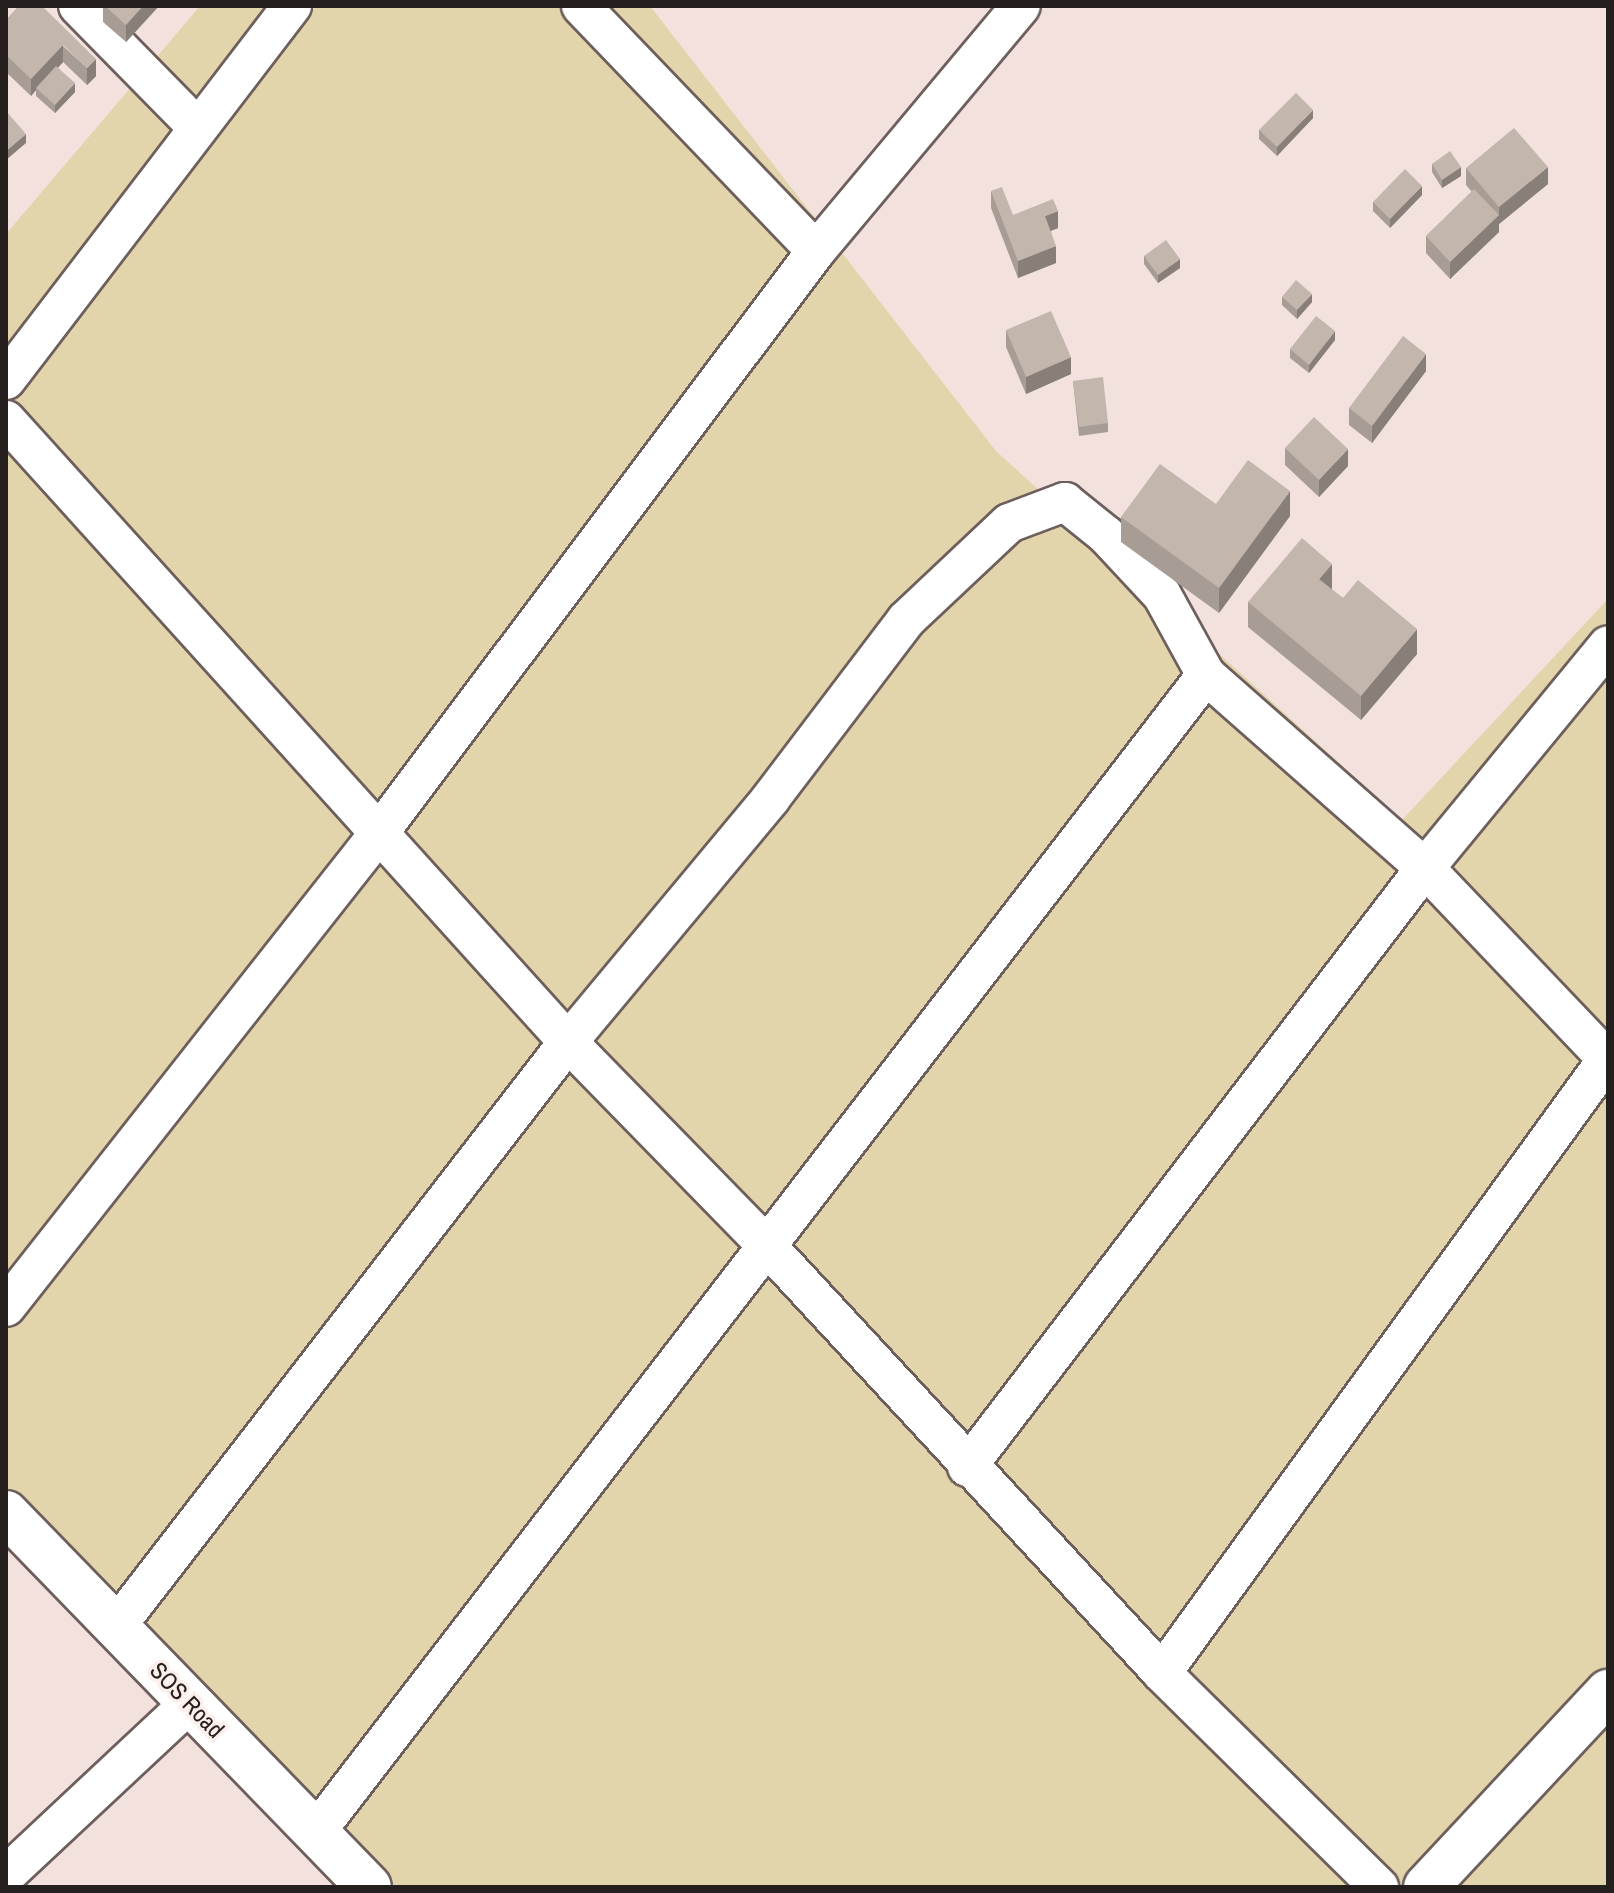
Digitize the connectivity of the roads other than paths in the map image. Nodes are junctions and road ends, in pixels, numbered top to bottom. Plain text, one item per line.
1 (78, 6) edge
2 (292, 6) edge
3 (581, 6) edge
4 (1021, 6) edge
5 (197, 127) junction
6 (816, 251) junction
7 (10, 367) edge
8 (6, 420) edge
9 (1608, 645) edge
10 (1206, 675) junction
11 (379, 833) junction
12 (1425, 868) junction
13 (568, 1042) junction
14 (1608, 1059) edge
15 (768, 1247) junction
16 (6, 1307) edge
17 (967, 1467) junction
18 (6, 1513) edge
19 (116, 1627) junction
20 (1162, 1673) junction
21 (1608, 1692) edge
22 (190, 1703) junction
23 (316, 1832) junction
24 (6, 1875) edge
25 (369, 1887) edge
26 (1379, 1887) edge
27 (1426, 1887) edge

1 - 5 street
2 - 5 street
3 - 6 street
4 - 6 street
5 - 7 street
6 - 11 street
8 - 11 street
9 - 12 street
10 - 12 street
10 - 13 street
10 - 15 street
11 - 13 street
11 - 16 street
12 - 14 street
12 - 17 street
13 - 15 street
13 - 19 street
14 - 20 street
15 - 17 street
15 - 23 street
17 - 20 street
18 - 19 street, SOS Road
19 - 22 street, SOS Road
20 - 26 street
21 - 27 street
22 - 23 street, SOS Road
22 - 24 street
23 - 25 street, SOS Road

